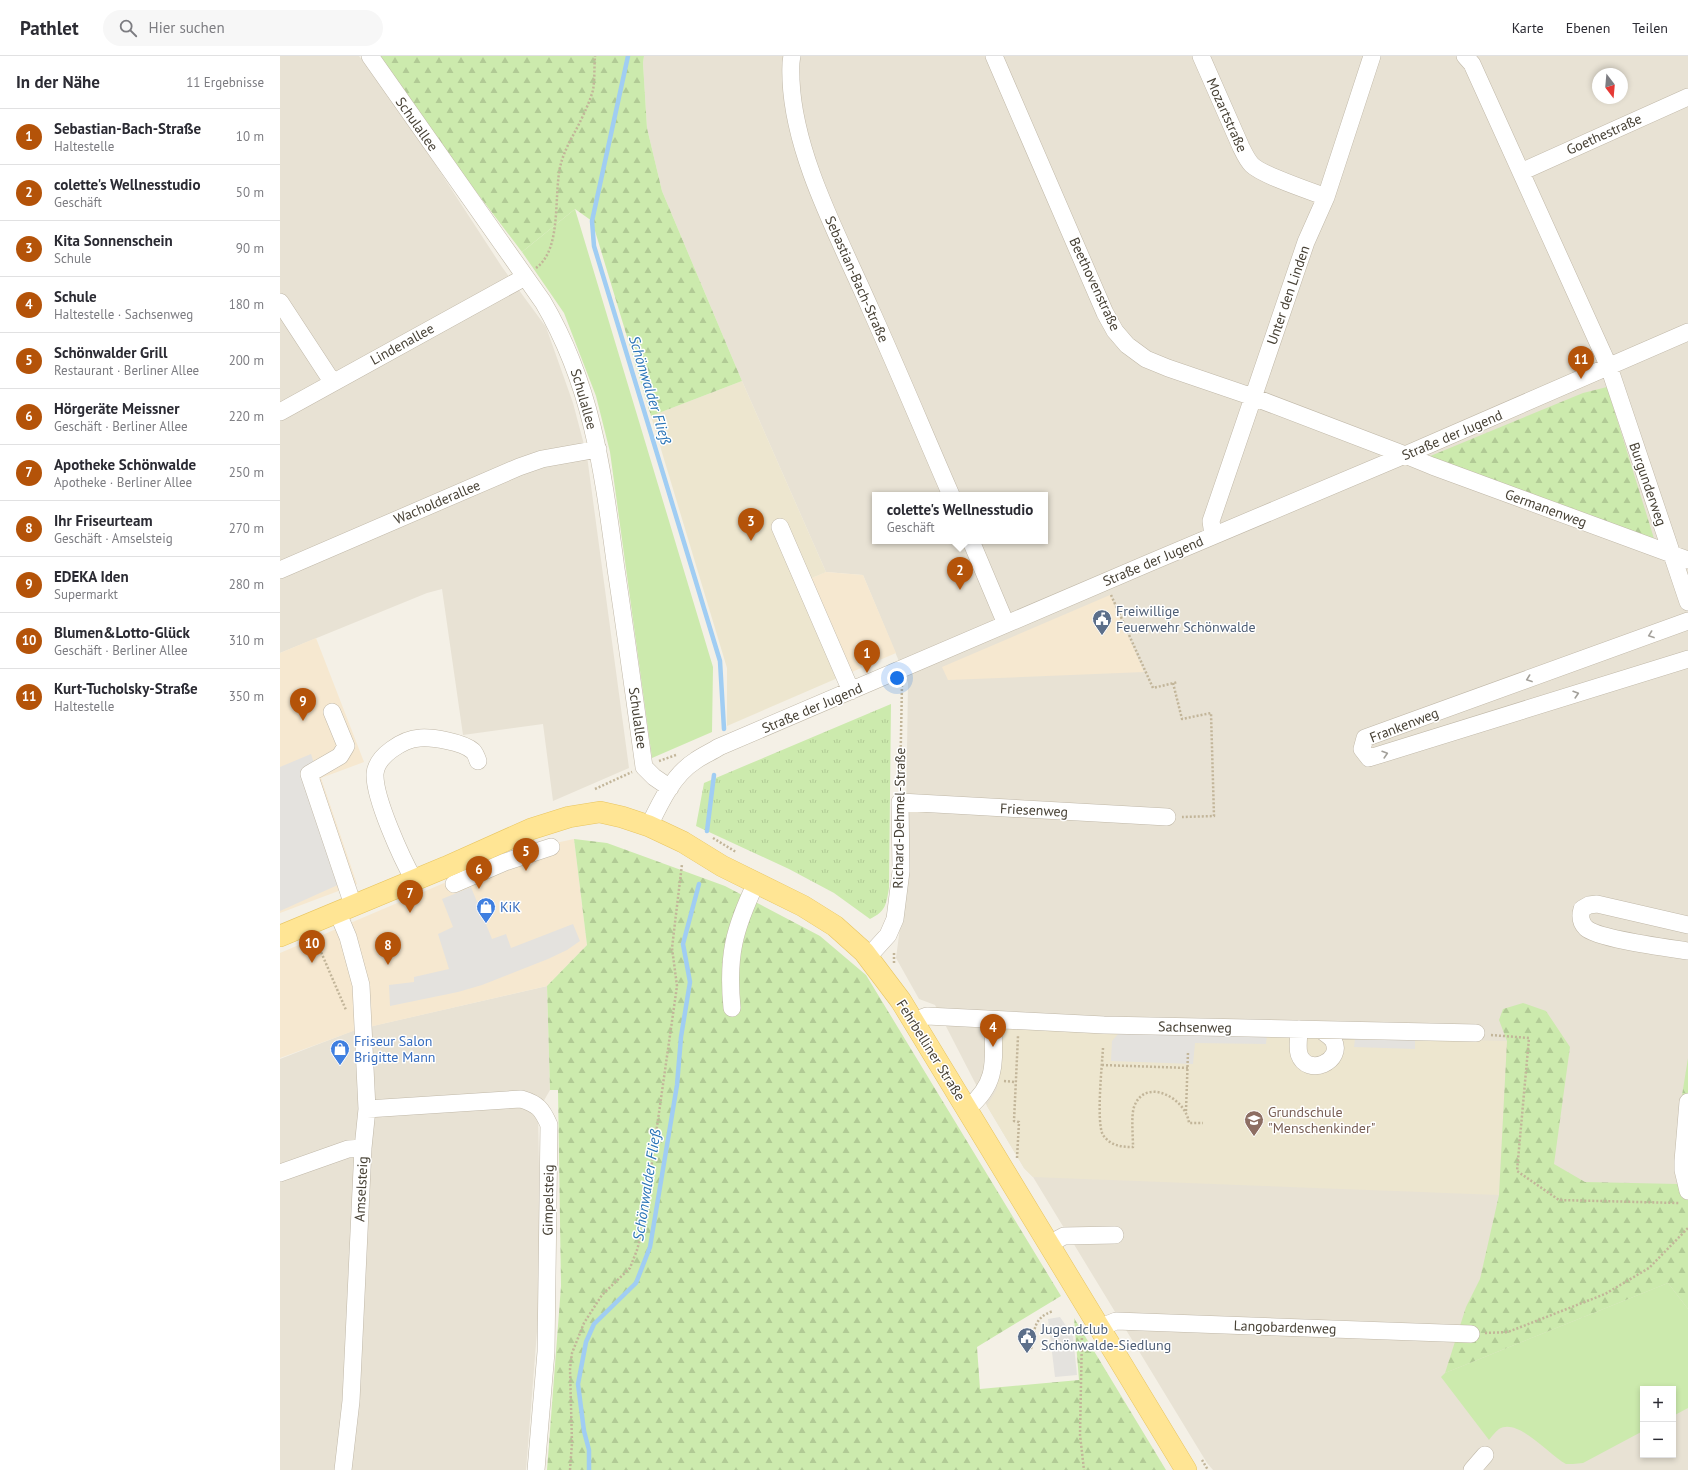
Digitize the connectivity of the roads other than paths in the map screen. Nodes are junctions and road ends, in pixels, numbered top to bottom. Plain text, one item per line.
1 (370, 56) edge
2 (792, 56) edge
3 (994, 56) edge
4 (1201, 56) edge
5 (1372, 56) edge
6 (1465, 56) edge
7 (1688, 97) edge
8 (1521, 172) junction
9 (1326, 197) junction
10 (525, 277) junction
11 (280, 302) edge
12 (1688, 332) edge
13 (1608, 367) junction
14 (333, 383) junction
15 (1252, 397) junction
16 (280, 412) edge
17 (598, 449) junction
18 (1405, 455) junction
19 (950, 492) edge
20 (780, 527) dead end
21 (1213, 535) junction
22 (971, 544) edge
23 (1672, 554) junction
24 (1688, 560) edge
25 (280, 570) edge
26 (1688, 602) edge
27 (1688, 621) edge
28 (1006, 624) junction
29 (1688, 659) edge
30 (851, 691) junction
31 (332, 712) dead end
32 (478, 761) dead end
33 (670, 788) junction
34 (900, 802) joint
35 (1167, 817) road end
36 (649, 826) junction
37 (551, 847) dead end
38 (414, 880) junction
39 (756, 883) junction
40 (454, 884) dead end
41 (345, 908) junction
42 (1688, 925) edge
43 (280, 936) edge
44 (1688, 951) edge
45 (868, 957) junction
46 (732, 1008) dead end
47 (993, 1020) junction
48 (914, 1021) junction
49 (1299, 1029) junction
50 (1321, 1030) junction
51 (1476, 1034) road end
52 (1688, 1102) edge
53 (968, 1108) junction
54 (366, 1109) junction
55 (363, 1148) junction
56 (280, 1173) edge
57 (1684, 1197) edge
58 (1115, 1236) dead end
59 (1049, 1244) junction
60 (1092, 1332) junction
61 (1471, 1334) road end
62 (1485, 1454) dead end
63 (343, 1470) edge
64 (536, 1470) edge
65 (1186, 1470) edge
66 (1472, 1470) edge

1 - 10 street, Schulallee
2 - 19 street, Sebastian-Bach-Straße
3 - 15 street, Beethovenstraße
4 - 9 street, Mozartstraße
5 - 9 street, Unter den Linden
6 - 8 street, Burgunderweg
7 - 8 street, Goethestraße
8 - 13 street, Burgunderweg
9 - 15 street, Unter den Linden
10 - 14 street, Lindenallee
10 - 17 street, Schulallee
11 - 14 street
12 - 13 street, Straße der Jugend
13 - 18 street, Straße der Jugend
13 - 23 street, Burgunderweg
14 - 16 street, Lindenallee
15 - 18 street, Beethovenstraße
15 - 21 street, Unter den Linden
17 - 25 street, Wacholderallee
17 - 33 street, Schulallee
18 - 21 street, Straße der Jugend
18 - 23 street, Germanenweg
20 - 30 street
21 - 28 street, Straße der Jugend
22 - 28 street
23 - 24 street, Germanenweg
23 - 26 street, Burgunderweg
27 -> 29 street, Frankenweg
28 - 30 street, Straße der Jugend
30 - 33 street, Straße der Jugend
31 - 41 street, Amselsteig
32 - 38 street
33 - 36 street, Straße der Jugend
34 - 35 street, Friesenweg
34 - 45 street, Richard-Dehmel-Straße
36 - 38 main road, Fehrbelliner Straße
36 - 39 main road, Fehrbelliner Straße
37 - 40 street
38 - 41 main road, Fehrbelliner Straße
39 - 45 main road, Fehrbelliner Straße
39 - 46 street
41 - 43 main road, Fehrbelliner Straße
41 - 54 street, Amselsteig
42 - 44 street
45 - 48 main road, Fehrbelliner Straße
47 - 48 street, Sachsenweg
47 - 49 street, Sachsenweg
47 - 53 street
48 - 53 main road, Fehrbelliner Straße
49 - 50 street, Sachsenweg
49 - 50 street
50 - 51 street, Sachsenweg
52 - 57 street
53 - 59 main road, Fehrbelliner Straße
54 - 55 street, Amselsteig
54 - 64 street, Gimpelsteig
55 - 56 street
55 - 63 street, Amselsteig
58 - 59 street
59 - 60 main road, Fehrbelliner Straße
60 - 61 street, Langobardenweg
60 - 65 main road, Fehrbelliner Straße
62 - 66 street

